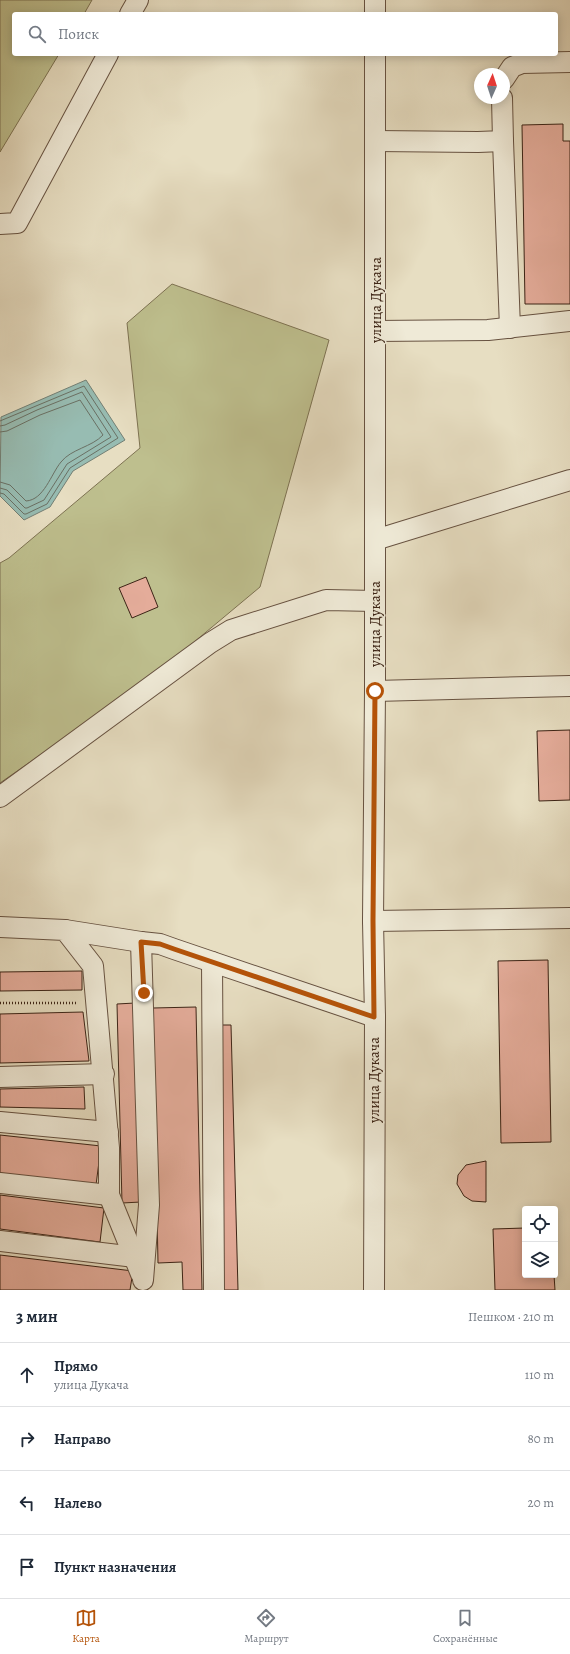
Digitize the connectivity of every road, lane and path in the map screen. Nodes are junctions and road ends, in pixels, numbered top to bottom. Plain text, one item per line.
1 (138, 0) edge
2 (375, 0) edge
3 (131, 12) edge
4 (375, 12) edge
5 (107, 56) edge
6 (375, 56) edge
7 (570, 62) edge
8 (510, 70) edge
9 (502, 104) edge
10 (376, 141) junction
11 (503, 141) junction
12 (0, 224) edge
13 (570, 321) edge
14 (510, 328) junction
15 (376, 331) junction
16 (570, 480) edge
17 (375, 540) junction
18 (375, 601) junction
19 (570, 686) edge
20 (375, 691) junction
21 (0, 798) edge
22 (570, 918) edge
23 (373, 921) junction
24 (0, 927) edge
25 (65, 930) junction
26 (141, 942) junction
27 (212, 962) junction
28 (0, 1003) edge
29 (96, 1003) junction
30 (374, 1017) junction
31 (104, 1074) junction
32 (0, 1076) edge
33 (0, 1122) edge
34 (108, 1132) junction
35 (0, 1183) edge
36 (109, 1196) junction
37 (0, 1241) edge
38 (135, 1257) junction
39 (143, 1285) edge
40 (214, 1290) edge
41 (374, 1290) edge

1 - 3 street
2 - 4 street
5 - 12 street
6 - 10 street, улица Дукача
7 - 8 street
9 - 11 street
10 - 11 street
10 - 15 street, улица Дукача
11 - 14 street
13 - 14 street
14 - 15 street
15 - 17 street, улица Дукача
16 - 17 street
17 - 18 street, улица Дукача
18 - 20 street, улица Дукача
18 - 21 street
19 - 20 street
20 - 23 street, улица Дукача
22 - 23 street
23 - 30 street, улица Дукача
24 - 25 street
25 - 26 street
25 - 29 street
26 - 27 street
26 - 39 street
27 - 30 street
27 - 40 street
28 - 29 path
29 - 31 street
30 - 41 street, улица Дукача
31 - 32 street
31 - 34 street
33 - 34 street
34 - 36 street
35 - 36 street
36 - 38 street
37 - 38 street
38 - 39 street

